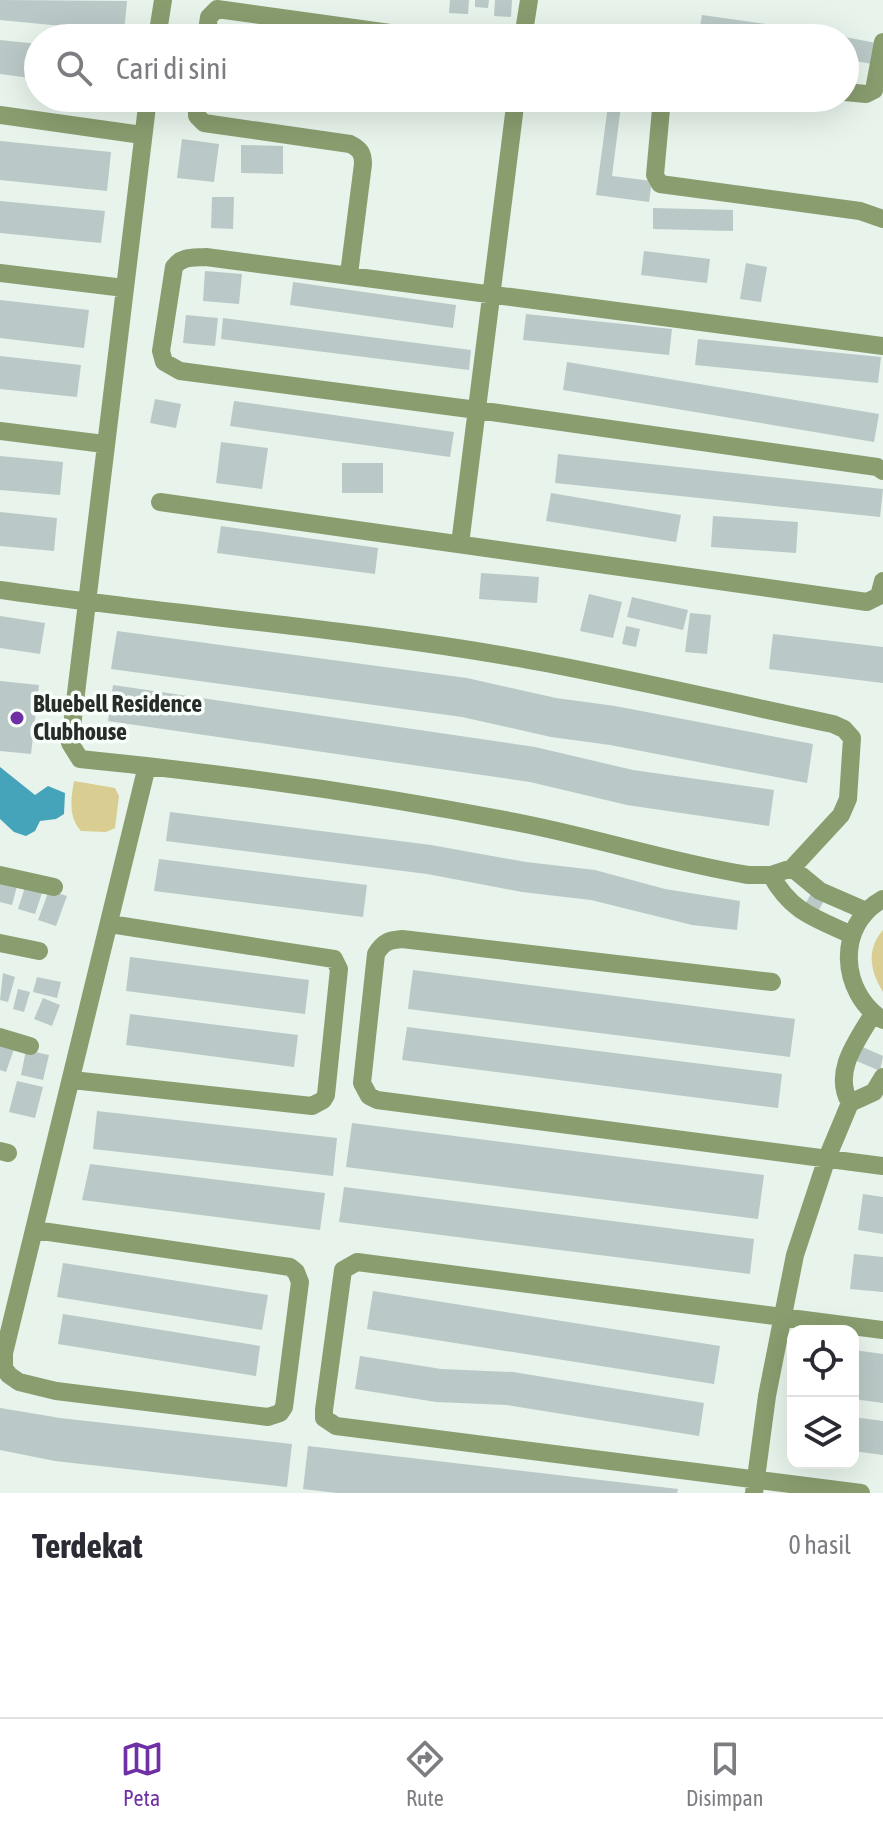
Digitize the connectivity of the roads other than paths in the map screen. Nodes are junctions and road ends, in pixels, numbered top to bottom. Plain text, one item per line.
1 (163, 0) edge
2 (529, 0) edge
3 (159, 24) edge
4 (208, 24) edge
5 (325, 24) edge
6 (525, 24) edge
7 (883, 42) edge
8 (859, 93) edge
9 (146, 112) edge
10 (197, 112) edge
11 (514, 112) edge
12 (661, 112) edge
13 (0, 115) edge
14 (142, 135) junction
15 (883, 219) edge
16 (0, 273) edge
17 (349, 274) junction
18 (124, 288) junction
19 (492, 293) junction
20 (883, 346) edge
21 (477, 410) junction
22 (0, 431) edge
23 (104, 444) junction
24 (883, 471) edge
25 (160, 502) dead end
26 (460, 544) junction
27 (883, 581) edge
28 (0, 590) edge
29 (85, 602) junction
30 (147, 766) junction
31 (792, 868) junction
32 (0, 875) edge
33 (771, 875) junction
34 (54, 887) dead end
35 (883, 899) edge
36 (866, 911) junction
37 (110, 924) junction
38 (852, 935) junction
39 (0, 943) edge
40 (39, 951) dead end
41 (772, 982) dead end
42 (878, 1017) edge
43 (0, 1037) edge
44 (30, 1046) dead end
45 (883, 1077) edge
46 (72, 1080) junction
47 (850, 1103) junction
48 (827, 1158) junction
49 (883, 1166) edge
50 (35, 1230) junction
51 (782, 1316) junction
52 (883, 1330) edge
53 (754, 1486) edge
54 (861, 1493) edge

1 - 3 street
2 - 6 street
4 - 5 street
7 - 8 street
9 - 14 street
10 - 17 street
11 - 19 street
12 - 15 street
13 - 14 street
14 - 18 street
16 - 18 street
17 - 19 street
17 - 21 street
18 - 23 street
19 - 20 street
19 - 21 street
21 - 24 street
21 - 26 street
22 - 23 street
23 - 29 street
25 - 26 street
26 - 27 street
28 - 29 street
29 - 30 street
29 - 31 street
30 - 33 street
30 - 37 street
31 - 33 street
31 - 36 street
32 - 34 street
33 - 38 street
35 - 36 street
36 - 38 street
37 - 46 street
37 - 46 street
38 - 42 street
39 - 40 street
41 - 48 street
42 - 47 street
43 - 44 street
45 - 47 street
46 - 50 street
47 - 48 street
48 - 49 street
48 - 51 street
50 - 50 street
51 - 52 street
51 - 53 street
51 - 53 street
53 - 54 street

